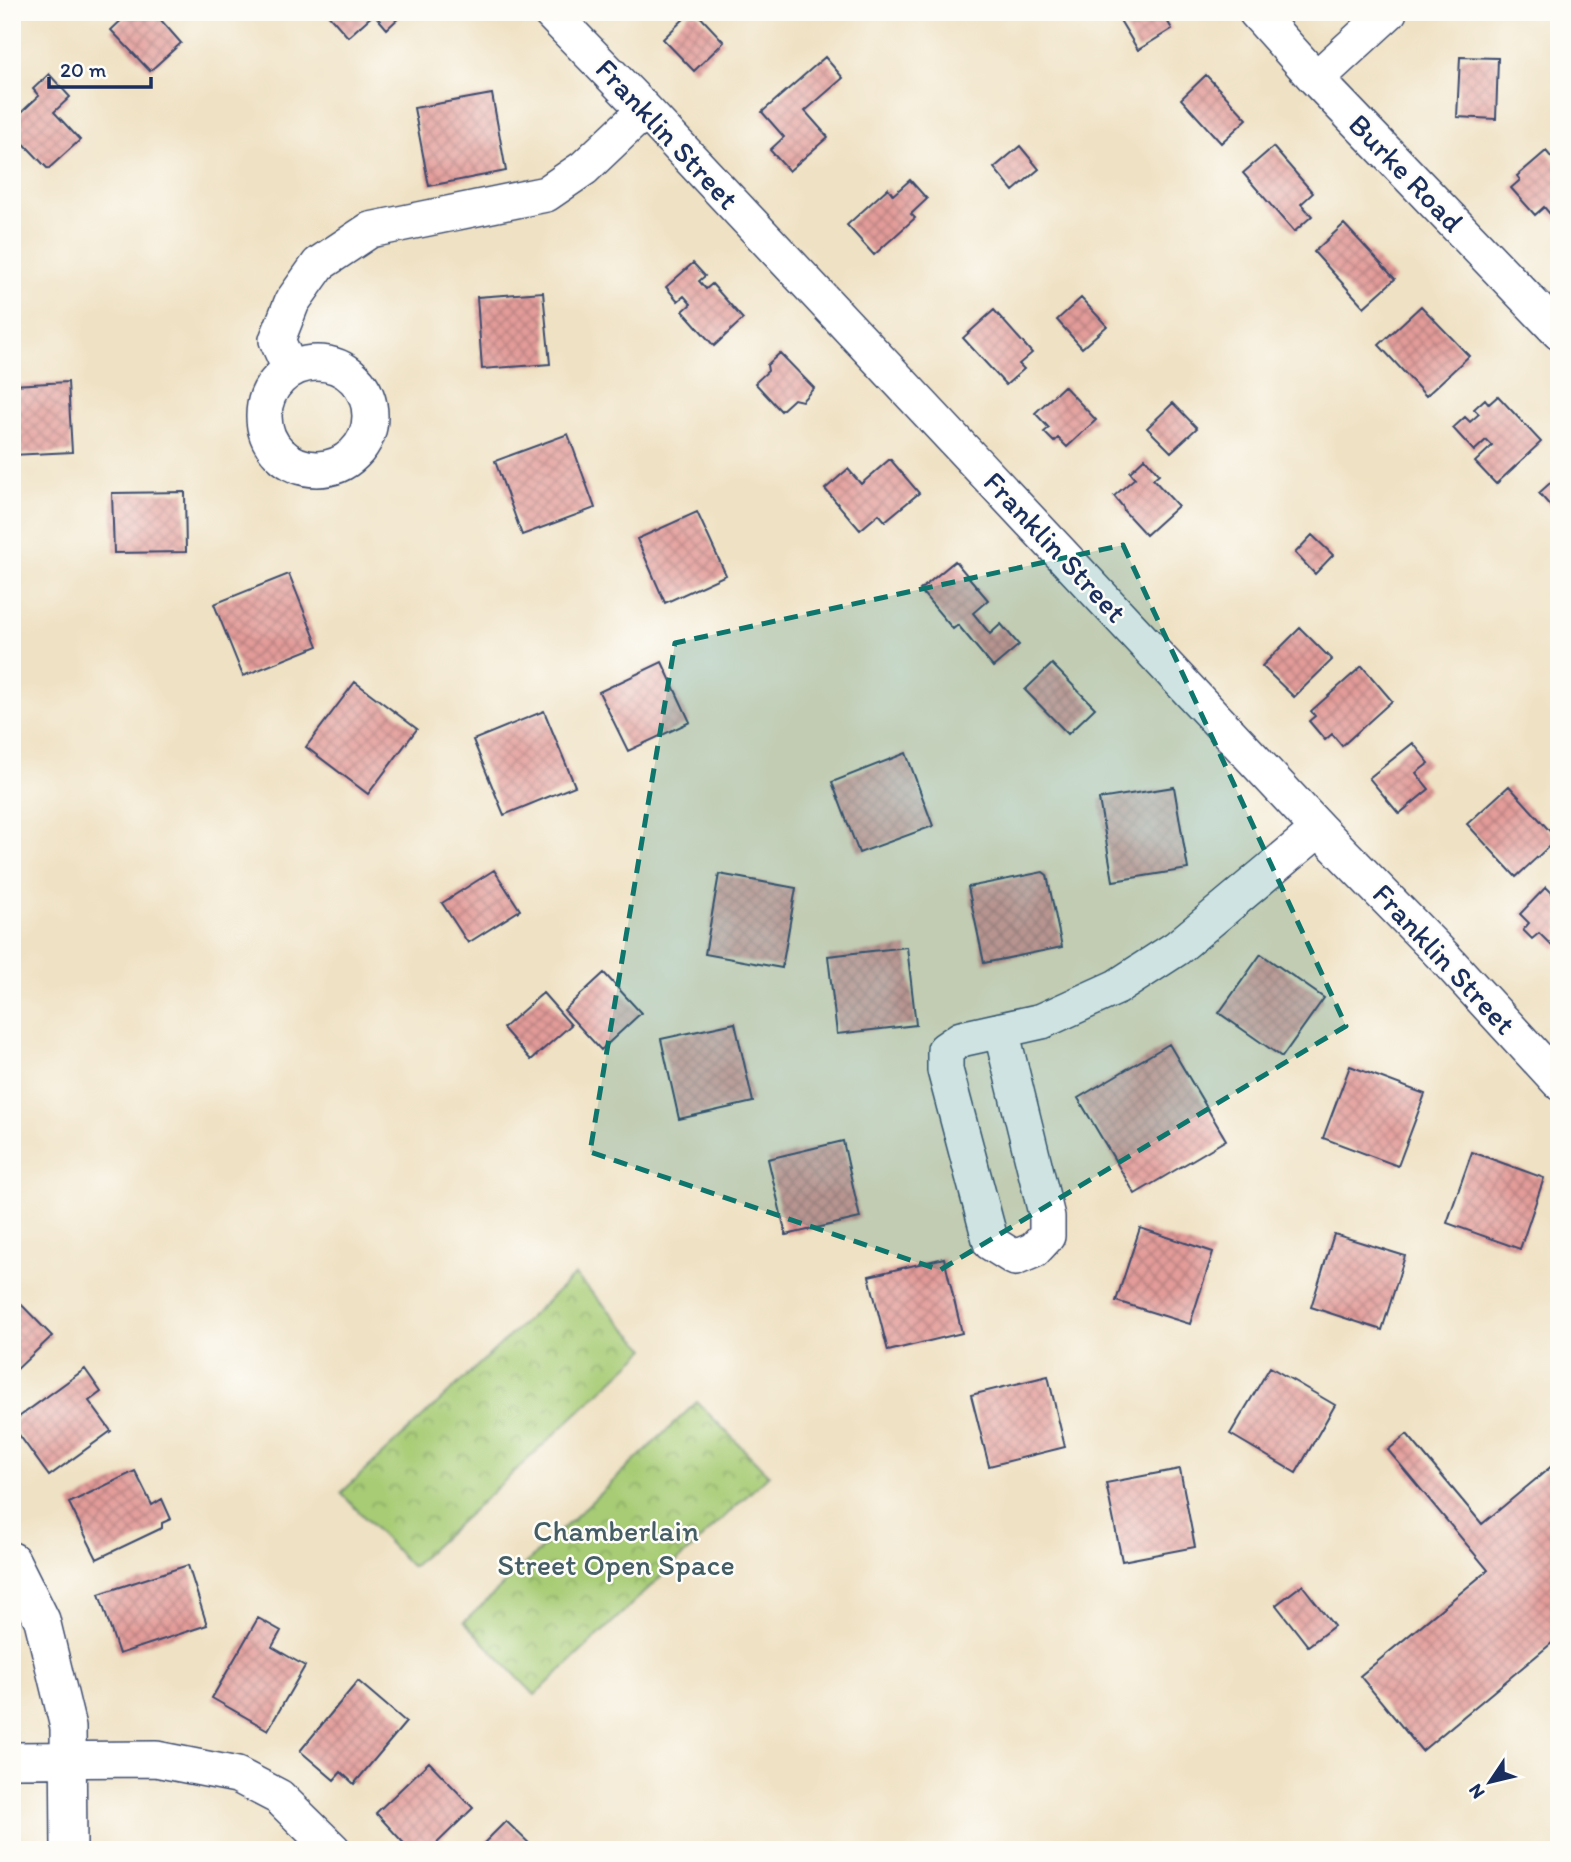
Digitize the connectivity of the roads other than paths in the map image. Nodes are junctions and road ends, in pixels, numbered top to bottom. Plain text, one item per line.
1 (550, 12) edge
2 (1256, 12) edge
3 (1389, 12) edge
4 (1316, 79) junction
5 (645, 110) junction
6 (1559, 332) edge
7 (290, 369) dead end
8 (1319, 829) junction
9 (1001, 1030) junction
10 (1559, 1082) edge
11 (12, 1560) edge
12 (12, 1760) edge
13 (68, 1760) junction
14 (69, 1850) edge
15 (333, 1850) edge

1 - 5 street, Franklin Street
2 - 4 street, Burke Road
3 - 4 street
4 - 6 street, Burke Road
5 - 7 street
5 - 8 street, Franklin Street
8 - 9 street
8 - 10 street, Franklin Street
9 - 9 street
11 - 13 street
12 - 13 street
13 - 14 street
13 - 15 street

